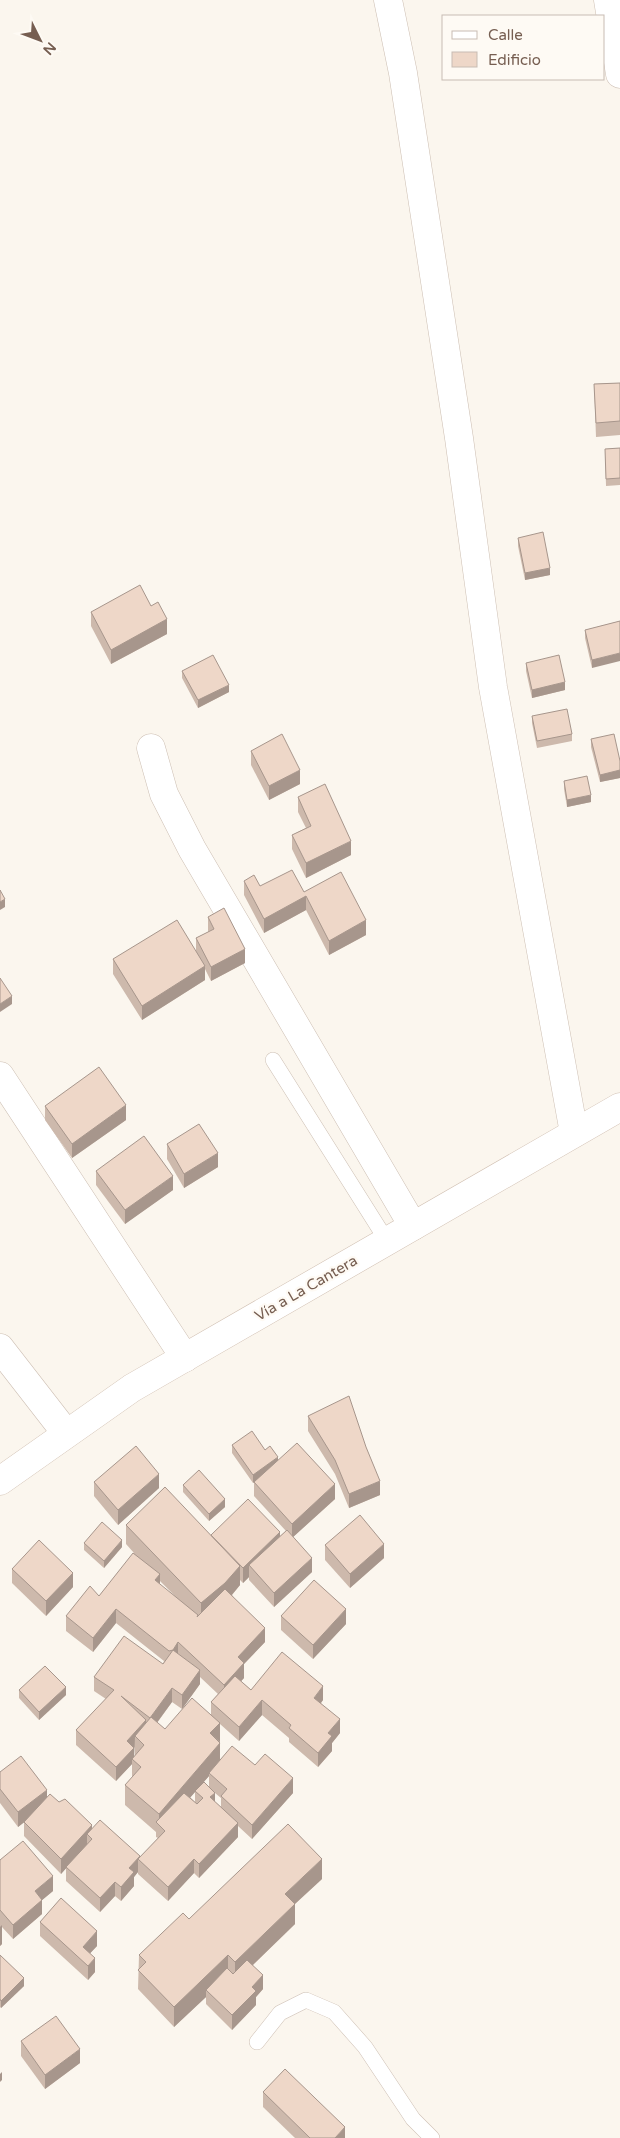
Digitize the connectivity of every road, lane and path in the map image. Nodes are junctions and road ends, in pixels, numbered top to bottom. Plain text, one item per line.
1 (388, 0) edge
2 (608, 0) edge
3 (620, 74) edge
4 (151, 748) dead end
5 (273, 1060) dead end
6 (0, 1076) edge
7 (620, 1107) edge
8 (574, 1133) junction
9 (413, 1226) junction
10 (388, 1240) junction
11 (0, 1348) edge
12 (184, 1358) junction
13 (66, 1433) junction
14 (0, 1481) edge
15 (0, 1491) edge
16 (257, 2042) dead end
17 (432, 2138) edge

1 - 8 street
2 - 3 street
4 - 9 street
5 - 10 lane
6 - 12 street
7 - 8 street, Vía a La Cantera
8 - 9 street, Vía a La Cantera
9 - 10 street, Vía a La Cantera
10 - 12 street, Vía a La Cantera
11 - 13 street
12 - 13 street, Vía a La Cantera
13 - 14 street, Vía a La Cantera
13 - 15 street
16 - 17 lane

